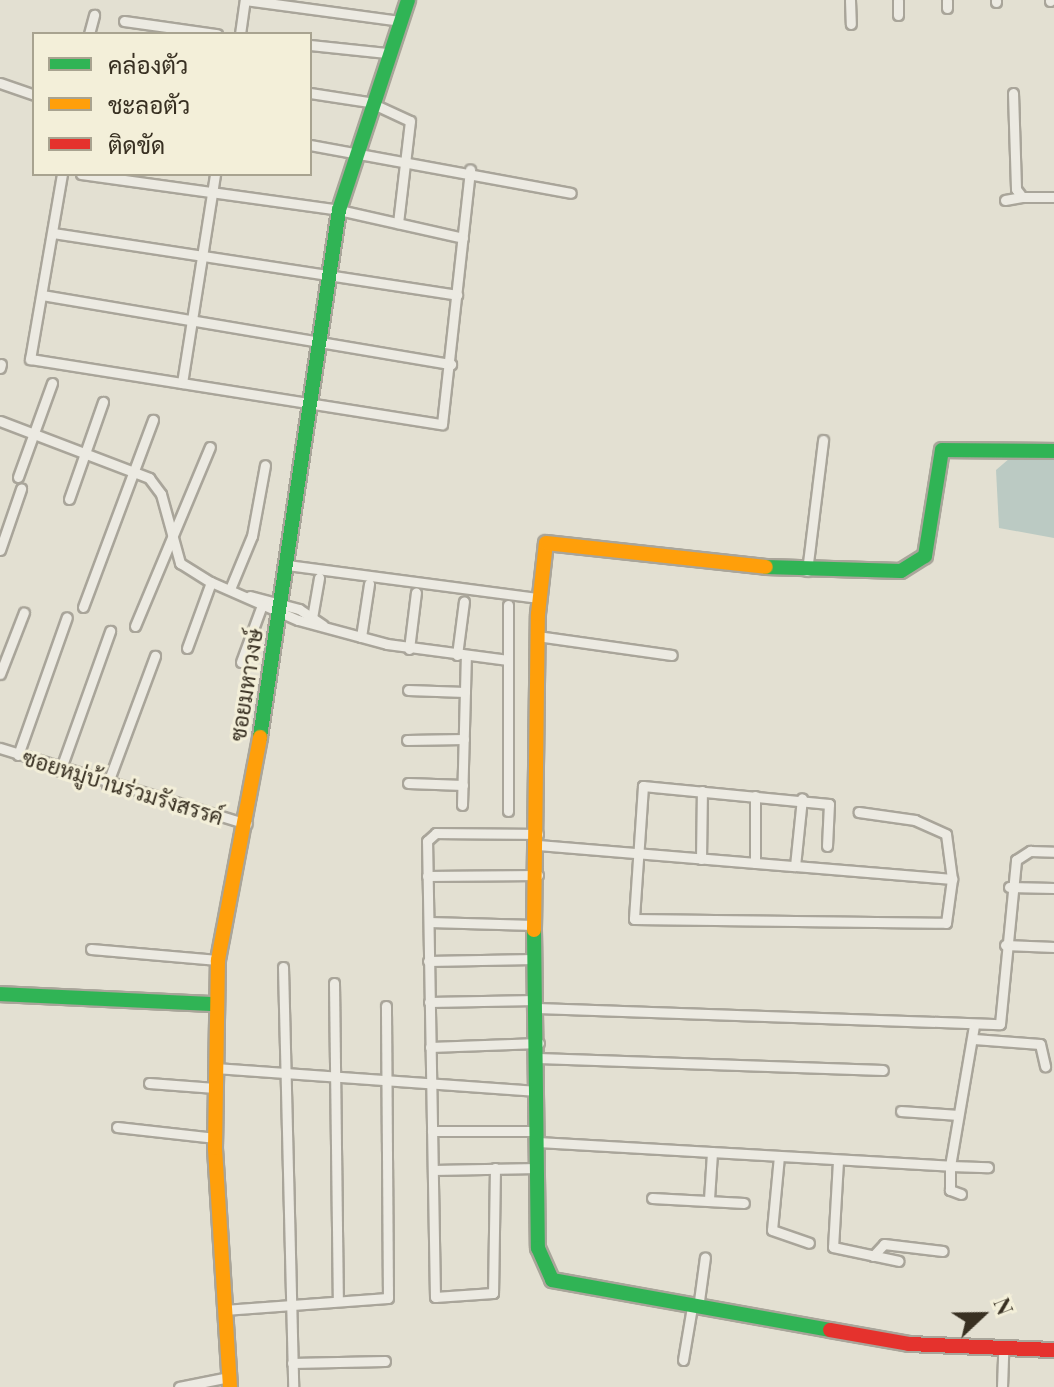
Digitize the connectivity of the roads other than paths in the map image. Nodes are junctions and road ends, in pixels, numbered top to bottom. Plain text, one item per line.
1 (245, 0) edge
2 (408, 0) edge
3 (850, 0) edge
4 (898, 0) edge
5 (94, 15) dead end
6 (898, 15) dead end
7 (124, 21) dead end
8 (400, 21) junction
9 (851, 24) dead end
10 (90, 32) edge
11 (203, 32) edge
12 (240, 32) edge
13 (312, 45) edge
14 (387, 53) junction
15 (0, 83) edge
16 (312, 93) edge
17 (1013, 93) dead end
18 (32, 94) edge
19 (369, 102) junction
20 (312, 145) edge
21 (355, 153) junction
22 (405, 163) junction
23 (470, 170) junction
24 (62, 176) edge
25 (92, 176) edge
26 (215, 176) edge
27 (571, 193) dead end
28 (211, 197) junction
29 (1022, 197) junction
30 (1054, 197) edge
31 (1005, 200) dead end
32 (339, 210) junction
33 (398, 223) junction
34 (53, 233) junction
35 (463, 238) junction
36 (201, 258) junction
37 (330, 279) junction
38 (42, 295) junction
39 (457, 295) junction
40 (192, 320) junction
41 (321, 340) junction
42 (451, 364) junction
43 (52, 383) dead end
44 (182, 383) junction
45 (103, 402) dead end
46 (310, 403) junction
47 (153, 420) dead end
48 (0, 421) edge
49 (33, 434) junction
50 (823, 440) dead end
51 (210, 447) dead end
52 (1054, 451) edge
53 (85, 454) junction
54 (265, 465) dead end
55 (134, 471) junction
56 (18, 477) dead end
57 (21, 489) dead end
58 (69, 499) dead end
59 (170, 541) junction
60 (1, 546) edge
61 (287, 565) junction
62 (807, 571) junction
63 (319, 578) dead end
64 (211, 582) junction
65 (369, 584) dead end
66 (230, 589) junction
67 (416, 592) dead end
68 (247, 596) junction
69 (539, 598) junction
70 (464, 601) dead end
71 (262, 605) junction
72 (508, 605) dead end
73 (83, 607) dead end
74 (281, 608) junction
75 (24, 612) dead end
76 (67, 617) dead end
77 (312, 620) junction
78 (135, 626) dead end
79 (110, 631) dead end
80 (537, 636) junction
81 (361, 637) junction
82 (187, 648) dead end
83 (409, 649) junction
84 (462, 655) junction
85 (672, 655) dead end
86 (155, 656) dead end
87 (508, 660) junction
88 (241, 662) dead end
89 (0, 674) edge
90 (408, 690) dead end
91 (465, 692) junction
92 (464, 739) junction
93 (407, 740) dead end
94 (0, 748) edge
95 (18, 755) junction
96 (60, 771) junction
97 (408, 783) dead end
98 (107, 785) junction
99 (463, 785) junction
100 (702, 791) junction
101 (755, 796) junction
102 (802, 798) junction
103 (462, 805) dead end
104 (508, 811) dead end
105 (859, 812) dead end
106 (247, 824) junction
107 (538, 839) junction
108 (827, 846) dead end
109 (1054, 852) edge
110 (637, 853) junction
111 (701, 859) junction
112 (755, 863) junction
113 (795, 866) junction
114 (538, 875) junction
115 (427, 876) junction
116 (952, 879) junction
117 (1009, 887) junction
118 (1054, 888) edge
119 (429, 922) junction
120 (534, 925) junction
121 (1005, 945) junction
122 (1054, 947) edge
123 (91, 949) dead end
124 (534, 959) junction
125 (218, 960) junction
126 (428, 961) junction
127 (283, 967) dead end
128 (334, 983) dead end
129 (0, 994) edge
130 (429, 1002) junction
131 (215, 1004) junction
132 (536, 1004) junction
133 (386, 1006) dead end
134 (974, 1026) junction
135 (974, 1039) junction
136 (430, 1047) junction
137 (538, 1051) junction
138 (1045, 1066) dead end
139 (215, 1068) junction
140 (883, 1070) dead end
141 (282, 1074) junction
142 (335, 1078) junction
143 (386, 1082) junction
144 (149, 1083) dead end
145 (431, 1086) junction
146 (215, 1088) junction
147 (537, 1091) junction
148 (901, 1111) dead end
149 (958, 1115) junction
150 (117, 1127) dead end
151 (432, 1131) junction
152 (537, 1137) junction
153 (215, 1138) junction
154 (712, 1152) junction
155 (779, 1156) junction
156 (838, 1161) junction
157 (950, 1166) junction
158 (988, 1167) dead end
159 (495, 1168) junction
160 (538, 1168) junction
161 (433, 1170) junction
162 (961, 1194) dead end
163 (652, 1198) dead end
164 (709, 1199) junction
165 (744, 1203) dead end
166 (809, 1243) dead end
167 (943, 1251) dead end
168 (873, 1256) junction
169 (705, 1257) dead end
170 (899, 1261) dead end
171 (338, 1299) junction
172 (287, 1303) junction
173 (695, 1307) junction
174 (224, 1310) junction
175 (1003, 1349) junction
176 (1054, 1350) edge
177 (683, 1360) dead end
178 (385, 1361) dead end
179 (292, 1363) junction
180 (230, 1382) edge
181 (179, 1387) edge
182 (293, 1387) edge
183 (1002, 1387) edge

1 - 8 street
1 - 12 street
2 - 8 street, ซอยมหาวงษ์
3 - 9 street
4 - 6 street
5 - 10 street
7 - 11 street
8 - 14 street, ซอยมหาวงษ์
13 - 14 street
14 - 19 street, ซอยมหาวงษ์
15 - 18 street
16 - 19 street
17 - 29 street
19 - 21 street, ซอยมหาวงษ์
19 - 22 street
20 - 21 street
21 - 22 street
21 - 32 street, ซอยมหาวงษ์
22 - 23 street
22 - 33 street
23 - 27 street
23 - 35 street
24 - 34 street
25 - 28 street
26 - 28 street
28 - 32 street
28 - 36 street
29 - 30 street
29 - 31 street
32 - 33 street
32 - 37 street, ซอยมหาวงษ์
33 - 35 street
34 - 36 street
34 - 38 street
35 - 39 street
36 - 37 street
36 - 40 street
37 - 39 street
37 - 41 street, ซอยมหาวงษ์
38 - 40 street
38 - 44 street
39 - 42 street
40 - 41 street
40 - 44 street
41 - 42 street
41 - 46 street, ซอยมหาวงษ์
42 - 46 street
43 - 49 street
44 - 46 street
45 - 53 street
46 - 61 street, ซอยมหาวงษ์
47 - 55 street
48 - 49 street
49 - 53 street
49 - 56 street
50 - 62 street
51 - 59 street
52 - 62 street
53 - 55 street
53 - 58 street
54 - 66 street
55 - 59 street
55 - 73 street
57 - 60 street
59 - 64 street
59 - 78 street
61 - 69 street
61 - 74 street, ซอยมหาวงษ์
62 - 69 street
63 - 77 street
64 - 66 street
64 - 82 street
65 - 81 street
66 - 68 street
67 - 83 street
68 - 71 street
68 - 74 street
69 - 80 street
70 - 84 street
71 - 74 street
71 - 88 street
72 - 87 street
74 - 77 street
74 - 106 street, ซอยมหาวงษ์
75 - 89 street
76 - 95 street
77 - 81 street
79 - 96 street
80 - 85 street
80 - 107 street
81 - 83 street
83 - 84 street
84 - 87 street
84 - 91 street
86 - 98 street
87 - 104 street
90 - 91 street
91 - 92 street
92 - 93 street
92 - 99 street
94 - 95 street, ซอยหมู่บ้านร่วมรังสรรค์
95 - 96 street, ซอยหมู่บ้านร่วมรังสรรค์
96 - 98 street, ซอยหมู่บ้านร่วมรังสรรค์
97 - 99 street
98 - 106 street, ซอยหมู่บ้านร่วมรังสรรค์
99 - 103 street
100 - 101 street
100 - 110 street
100 - 111 street
101 - 102 street
101 - 112 street
102 - 108 street
102 - 113 street
105 - 116 street
106 - 125 street, ซอยมหาวงษ์
107 - 110 street
107 - 114 street
107 - 115 street
109 - 117 street
110 - 111 street
110 - 116 street
111 - 112 street
112 - 113 street
113 - 116 street
114 - 115 street
114 - 120 street
115 - 119 street
117 - 118 street
117 - 121 street
119 - 120 street
119 - 126 street
120 - 124 street
121 - 122 street
121 - 134 street
123 - 125 street
124 - 126 street
124 - 132 street
125 - 131 street, ซอยมหาวงษ์
126 - 130 street
127 - 141 street
128 - 142 street
129 - 131 street
130 - 132 street
130 - 136 street
131 - 139 street, ซอยมหาวงษ์
132 - 134 street
132 - 137 street
133 - 143 street
134 - 135 street
135 - 138 street
135 - 149 street
136 - 137 street
136 - 145 street
137 - 140 street
137 - 147 street
139 - 141 street
139 - 146 street, ซอยมหาวงษ์
141 - 142 street
141 - 172 street
142 - 143 street
142 - 171 street
143 - 145 street
143 - 171 street
144 - 146 street
145 - 147 street
145 - 151 street
146 - 153 street, ซอยมหาวงษ์
147 - 152 street
148 - 149 street
149 - 157 street
150 - 153 street
151 - 152 street
151 - 161 street
152 - 154 street
152 - 160 street
153 - 174 street, ซอยมหาวงษ์
154 - 155 street
154 - 164 street
155 - 156 street
155 - 166 street
156 - 157 street
156 - 168 street
157 - 158 street
157 - 162 street
159 - 160 street
159 - 161 street
159 - 161 street
160 - 173 street
163 - 164 street
164 - 165 street
167 - 168 street
168 - 170 street
169 - 173 street
171 - 172 street
172 - 174 street
172 - 179 street
173 - 175 street
173 - 177 street
174 - 180 street, ซอยมหาวงษ์
175 - 176 street
175 - 183 street
178 - 179 street
179 - 182 street
180 - 181 street

